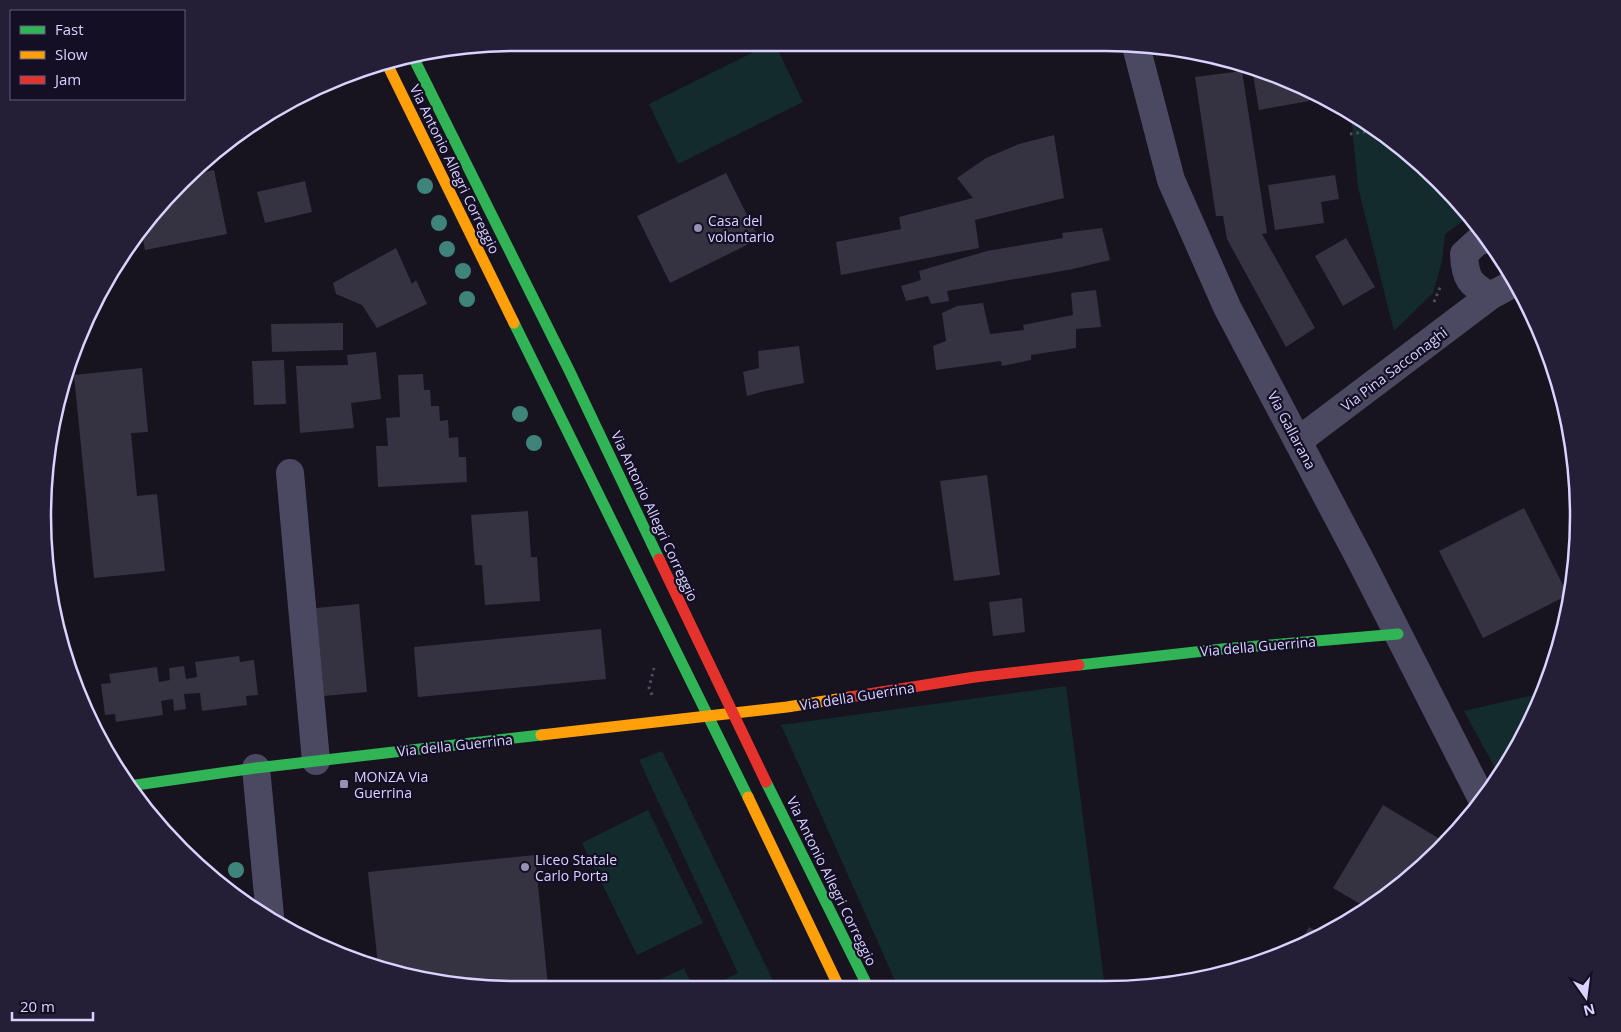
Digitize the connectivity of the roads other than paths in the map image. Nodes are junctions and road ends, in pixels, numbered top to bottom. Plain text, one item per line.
1 (1138, 52) edge
2 (416, 62) edge
3 (389, 69) edge
4 (1480, 241) edge
5 (1508, 286) edge
6 (1490, 296) junction
7 (1298, 441) junction
8 (290, 473) dead end
9 (1398, 634) junction
10 (732, 713) junction
11 (709, 716) junction
12 (316, 761) junction
13 (256, 768) junction
14 (137, 785) edge
15 (1479, 792) edge
16 (269, 909) edge
17 (836, 981) edge
18 (865, 981) edge

1 - 7 street, Via Gallarana
2 - 10 street, Via Antonio Allegri Correggio
3 - 11 street, Via Antonio Allegri Correggio
4 - 6 street
5 - 6 street, Via Pina Sacconaghi
6 - 7 street, Via Pina Sacconaghi
7 - 9 street, Via Gallarana
8 - 12 street
9 - 10 street, Via della Guerrina
9 - 15 street, Via Gallarana
10 - 11 street, Via della Guerrina
10 - 18 street, Via Antonio Allegri Correggio
11 - 12 street, Via della Guerrina
11 - 17 street, Via Antonio Allegri Correggio
12 - 13 street, Via della Guerrina
13 - 14 street, Via della Guerrina
13 - 16 street

